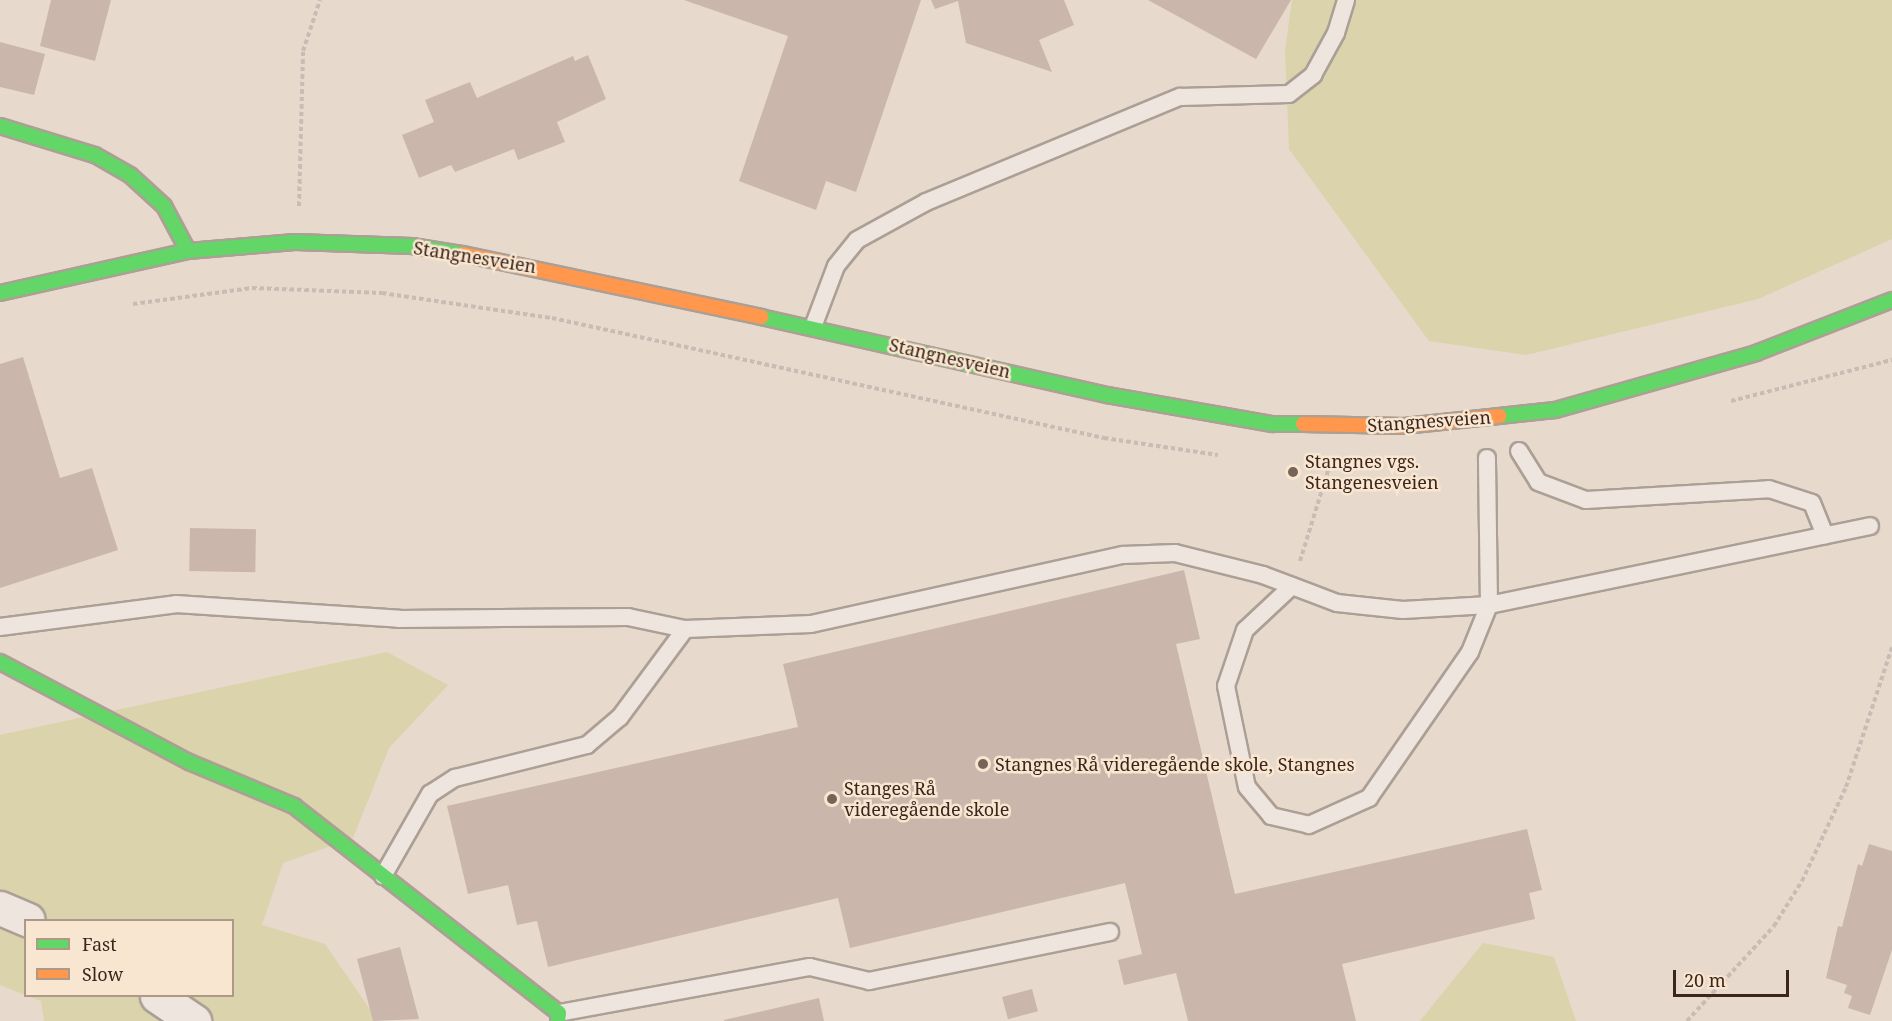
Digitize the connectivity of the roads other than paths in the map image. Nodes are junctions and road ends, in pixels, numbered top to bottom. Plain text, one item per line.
1 (1346, 0) edge
2 (0, 126) edge
3 (188, 251) junction
4 (0, 293) edge
5 (1892, 300) edge
6 (813, 327) junction
7 (1519, 451) dead end
8 (1487, 458) dead end
9 (1870, 526) dead end
10 (1825, 536) junction
11 (1292, 586) junction
12 (1489, 604) junction
13 (0, 627) edge
14 (685, 629) junction
15 (0, 662) edge
16 (383, 876) junction
17 (0, 908) edge
18 (24, 919) edge
19 (1110, 932) dead end
20 (158, 997) edge
21 (558, 1017) edge
22 (194, 1021) edge

1 - 6 lane
2 - 3 main road
3 - 4 main road, Stangnesveien
3 - 6 main road, Stangnesveien
5 - 6 main road, Stangnesveien
7 - 10 lane
8 - 12 lane
9 - 10 lane
10 - 12 lane
11 - 12 lane
11 - 12 lane
11 - 14 lane
13 - 14 lane
14 - 16 lane
15 - 16 main road
16 - 21 main road
17 - 18 street
19 - 21 lane
20 - 22 street

